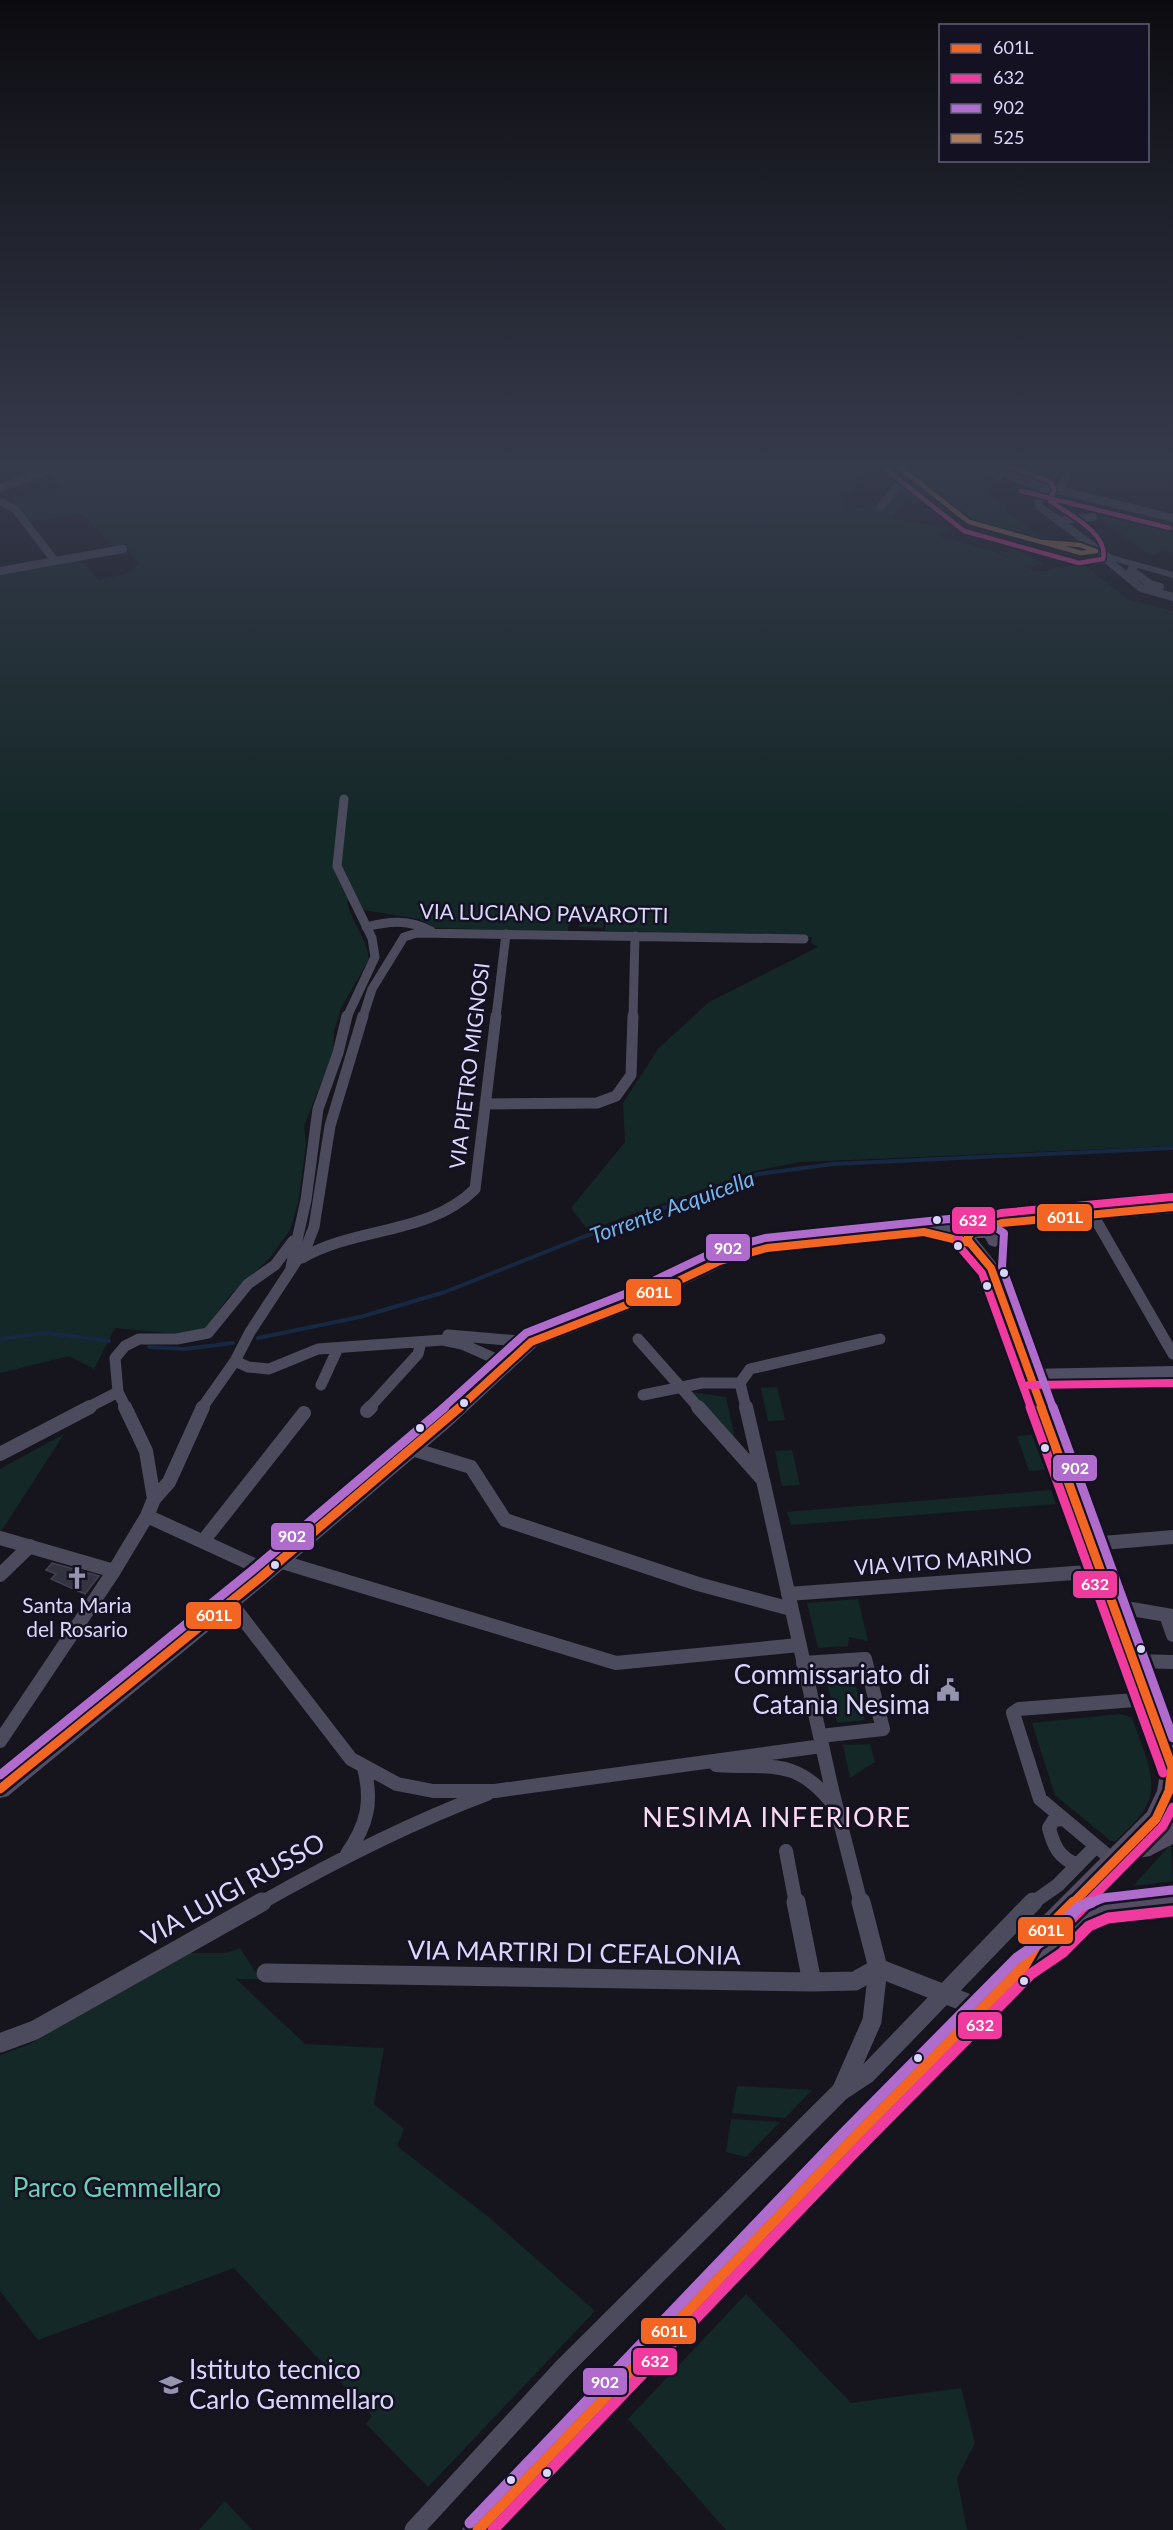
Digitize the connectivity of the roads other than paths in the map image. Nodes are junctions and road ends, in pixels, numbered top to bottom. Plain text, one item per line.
1 (1132, 581) edge
2 (1146, 581) edge
3 (1150, 584) junction
4 (1141, 588) junction
5 (1173, 590) edge
6 (1173, 597) edge
7 (344, 800) dead end
8 (366, 927) junction
9 (435, 933) junction
10 (407, 934) junction
11 (506, 934) junction
12 (635, 936) junction
13 (372, 938) junction
14 (804, 939) dead end
15 (485, 1104) junction
16 (1173, 1207) edge
17 (1094, 1215) junction
18 (298, 1233) junction
19 (982, 1239) junction
20 (310, 1247) junction
21 (265, 1274) junction
22 (289, 1274) junction
23 (638, 1339) dead end
24 (880, 1339) dead end
25 (421, 1342) junction
26 (531, 1342) junction
27 (338, 1348) junction
28 (1173, 1354) edge
29 (235, 1361) junction
30 (505, 1363) junction
31 (1173, 1372) edge
32 (1029, 1375) junction
33 (740, 1383) junction
34 (321, 1385) dead end
35 (681, 1387) junction
36 (118, 1392) junction
37 (644, 1395) dead end
38 (367, 1411) dead end
39 (304, 1413) dead end
40 (412, 1449) junction
41 (0, 1454) edge
42 (764, 1480) junction
43 (154, 1498) junction
44 (147, 1516) junction
45 (1173, 1537) edge
46 (0, 1538) edge
47 (204, 1540) junction
48 (1091, 1544) junction
49 (30, 1546) junction
50 (273, 1566) junction
51 (114, 1571) junction
52 (1101, 1571) junction
53 (0, 1575) edge
54 (788, 1594) junction
55 (230, 1602) junction
56 (1114, 1606) junction
57 (791, 1609) junction
58 (1169, 1616) edge
59 (1173, 1635) edge
60 (799, 1645) junction
61 (1173, 1662) edge
62 (803, 1663) junction
63 (1141, 1680) junction
64 (0, 1741) edge
65 (821, 1741) junction
66 (700, 1762) junction
67 (364, 1768) junction
68 (1173, 1768) edge
69 (0, 1789) edge
70 (495, 1791) junction
71 (838, 1812) junction
72 (1063, 1818) junction
73 (1173, 1832) edge
74 (786, 1851) dead end
75 (1112, 1852) junction
76 (346, 1855) junction
77 (1078, 1864) junction
78 (1173, 1900) edge
79 (1024, 1966) junction
80 (878, 1968) junction
81 (266, 1973) dead end
82 (812, 1982) junction
83 (942, 1993) junction
84 (980, 2008) junction
85 (0, 2043) edge
86 (841, 2091) junction
87 (423, 2527) edge
88 (478, 2530) edge

1 - 4 street
2 - 3 street
3 - 4 street
3 - 5 street
4 - 6 street
7 - 8 street
8 - 9 street
8 - 13 street
9 - 10 street, VIA LUCIANO PAVAROTTI
9 - 11 street, VIA LUCIANO PAVAROTTI
10 - 13 street
10 - 20 street, VIA LUCIANO PAVAROTTI
11 - 12 street, VIA LUCIANO PAVAROTTI
11 - 15 street, VIA PIETRO MIGNOSI
12 - 14 street, VIA LUCIANO PAVAROTTI
12 - 15 street
13 - 18 street
15 - 20 street, VIA PIETRO MIGNOSI
16 - 17 main road
17 - 19 main road
17 - 28 street
18 - 21 street
18 - 22 street
19 - 26 main road
19 - 32 main road
20 - 22 street, VIA PIETRO MIGNOSI
21 - 22 street
21 - 36 street
22 - 29 street
23 - 35 street
24 - 33 street
25 - 26 street
25 - 27 street
25 - 30 street
25 - 38 street
26 - 30 main road
27 - 29 street
27 - 34 street
29 - 43 street
30 - 40 main road
31 - 32 main road
32 - 48 main road
33 - 35 street
33 - 42 street
35 - 37 street
35 - 42 street
36 - 41 street
36 - 43 street
39 - 47 street
40 - 50 main road
40 - 57 street
42 - 54 street
43 - 44 street
44 - 47 street
44 - 51 street
45 - 48 street
46 - 49 street
47 - 50 street
48 - 52 main road
49 - 51 street
49 - 53 street
50 - 55 main road
50 - 60 street
51 - 64 street
52 - 54 street, VIA VITO MARINO
52 - 56 main road
54 - 57 street
55 - 67 street
55 - 69 main road
56 - 58 street
56 - 63 main road
57 - 60 street
58 - 59 street
60 - 62 street
61 - 63 street
62 - 65 street
62 - 65 street
63 - 68 main road
63 - 72 street
65 - 66 street
65 - 71 street
66 - 70 street
66 - 71 street
67 - 70 street
67 - 76 street
68 - 75 main road
70 - 76 street, VIA LUIGI RUSSO
71 - 80 street
72 - 75 street
72 - 77 street
73 - 75 main road
74 - 82 street
75 - 77 street
75 - 79 main road
76 - 85 street, VIA LUIGI RUSSO
77 - 83 street
78 - 79 main road
79 - 84 main road
80 - 82 street, VIA MARTIRI DI CEFALONIA
80 - 83 street
80 - 86 street
81 - 82 street, VIA MARTIRI DI CEFALONIA
83 - 84 street
83 - 86 street
84 - 88 main road
86 - 87 street

